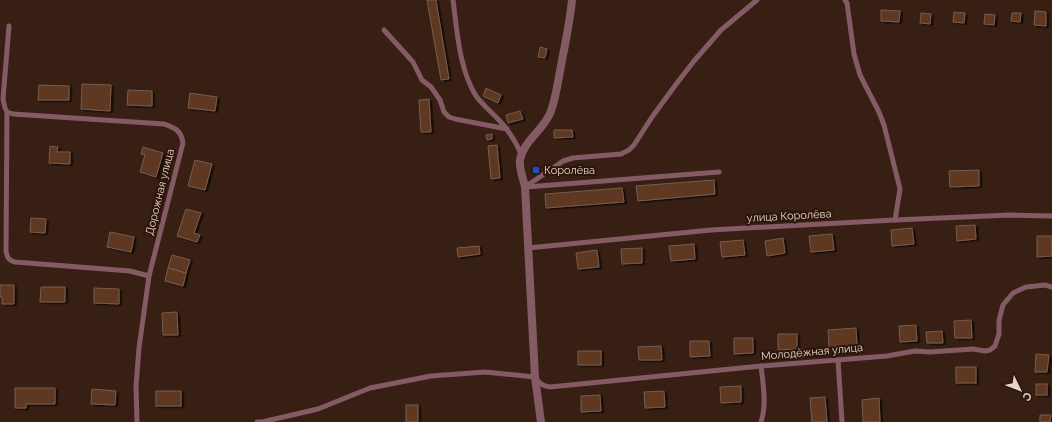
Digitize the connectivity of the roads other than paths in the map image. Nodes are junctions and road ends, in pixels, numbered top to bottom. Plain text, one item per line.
1 (453, 0) edge
2 (572, 0) edge
3 (757, 0) edge
4 (844, 0) edge
5 (9, 26) dead end
6 (384, 30) dead end
7 (7, 112) junction
8 (508, 130) junction
9 (522, 154) junction
10 (719, 172) dead end
11 (524, 187) junction
12 (1052, 216) edge
13 (895, 220) junction
14 (528, 248) junction
15 (149, 276) junction
16 (1052, 288) edge
17 (838, 360) junction
18 (761, 366) junction
19 (535, 377) junction
20 (137, 422) edge
21 (257, 422) edge
22 (541, 422) edge
23 (761, 422) edge
24 (842, 422) edge

1 - 8 lane
2 - 9 street
3 - 11 lane
4 - 13 lane
5 - 7 lane
6 - 8 lane
7 - 15 lane
7 - 15 lane, Дорожная улица
8 - 9 lane
9 - 11 street
10 - 11 lane
11 - 14 street
12 - 13 lane, улица Королёва
13 - 14 lane, улица Королёва
14 - 19 street
15 - 20 lane, Дорожная улица
16 - 17 lane, Молодёжная улица
17 - 18 lane, Молодёжная улица
17 - 24 lane
18 - 19 lane, Молодёжная улица
18 - 23 lane
19 - 21 lane
19 - 22 street

